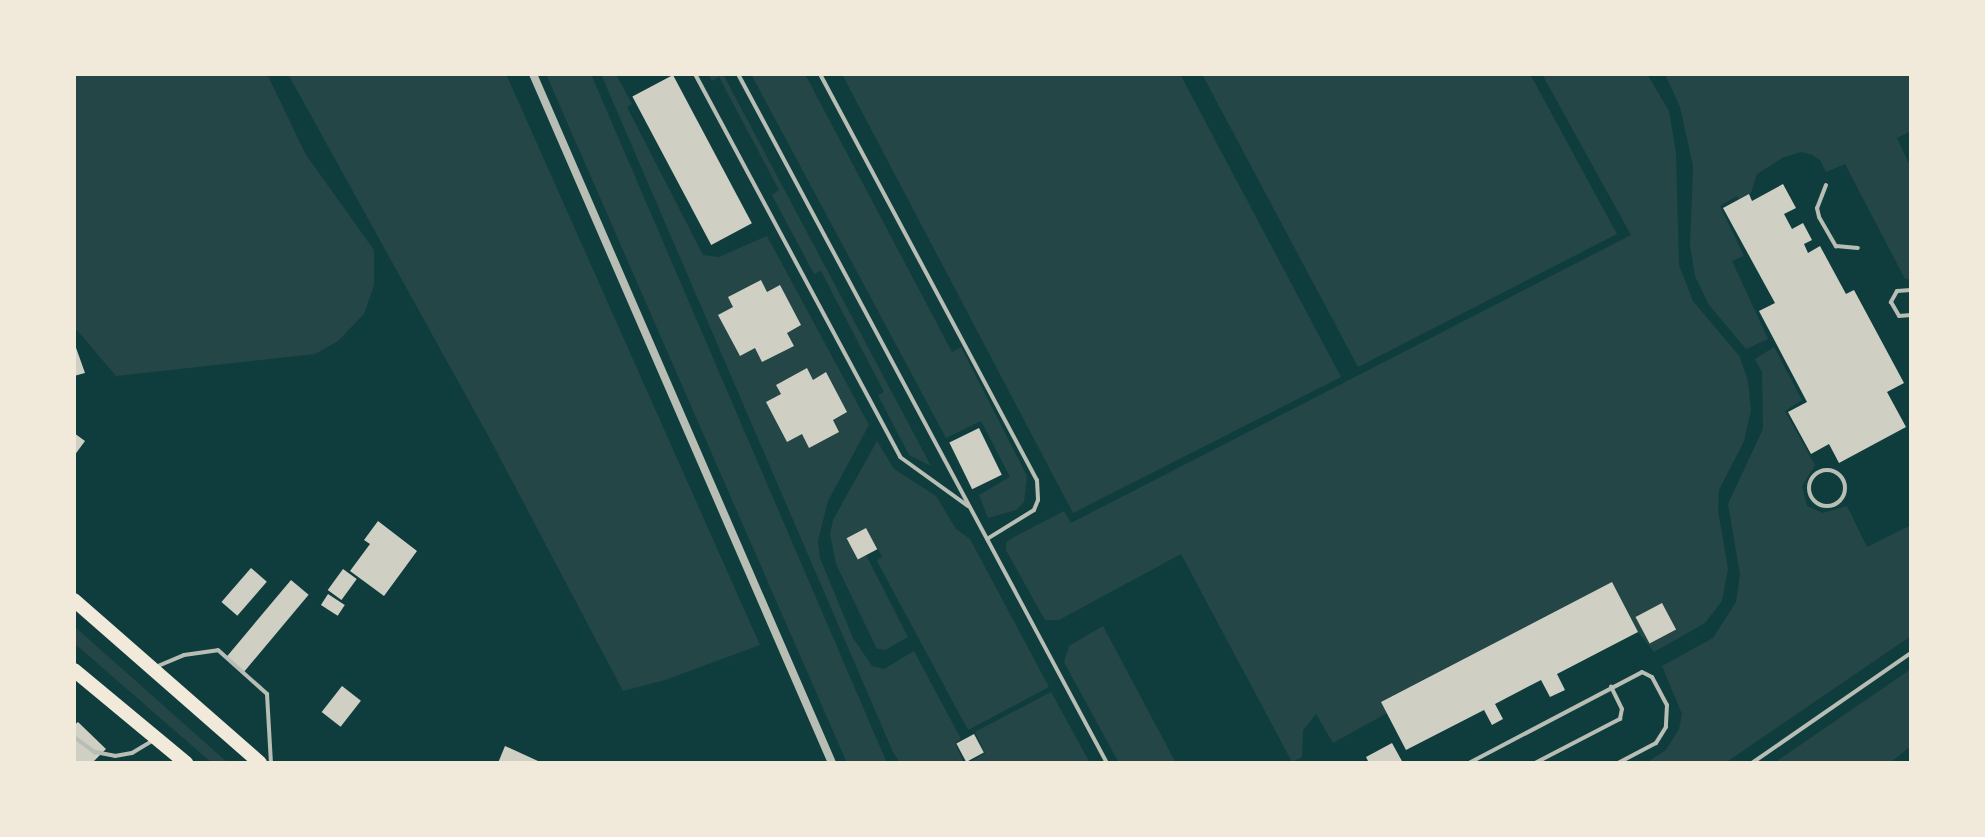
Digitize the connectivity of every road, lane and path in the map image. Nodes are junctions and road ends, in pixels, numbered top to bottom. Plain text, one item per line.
1 (533, 74) edge
2 (695, 74) edge
3 (738, 74) edge
4 (820, 74) edge
5 (1826, 185) dead end
6 (1858, 248) dead end
7 (1911, 290) edge
8 (1911, 315) edge
9 (1843, 481) joint
10 (970, 507) junction
11 (987, 539) junction
12 (74, 600) edge
13 (1911, 653) edge
14 (152, 669) junction
15 (74, 670) edge
16 (1611, 686) junction
17 (74, 737) edge
18 (156, 739) junction
19 (186, 763) edge
20 (260, 763) edge
21 (271, 763) edge
22 (832, 763) edge
23 (1107, 763) edge
24 (1469, 763) edge
25 (1535, 763) edge
26 (1618, 763) edge
27 (1752, 763) edge

1 - 22 street
2 - 10 lane
3 - 10 lane
4 - 11 lane
5 - 6 lane
7 - 8 lane
9 - 9 lane
10 - 11 lane
11 - 23 lane
12 - 14 highway
13 - 27 lane
14 - 20 highway
14 - 21 lane
15 - 18 highway
16 - 24 lane
16 - 25 lane
16 - 26 lane
17 - 18 lane
18 - 19 highway

